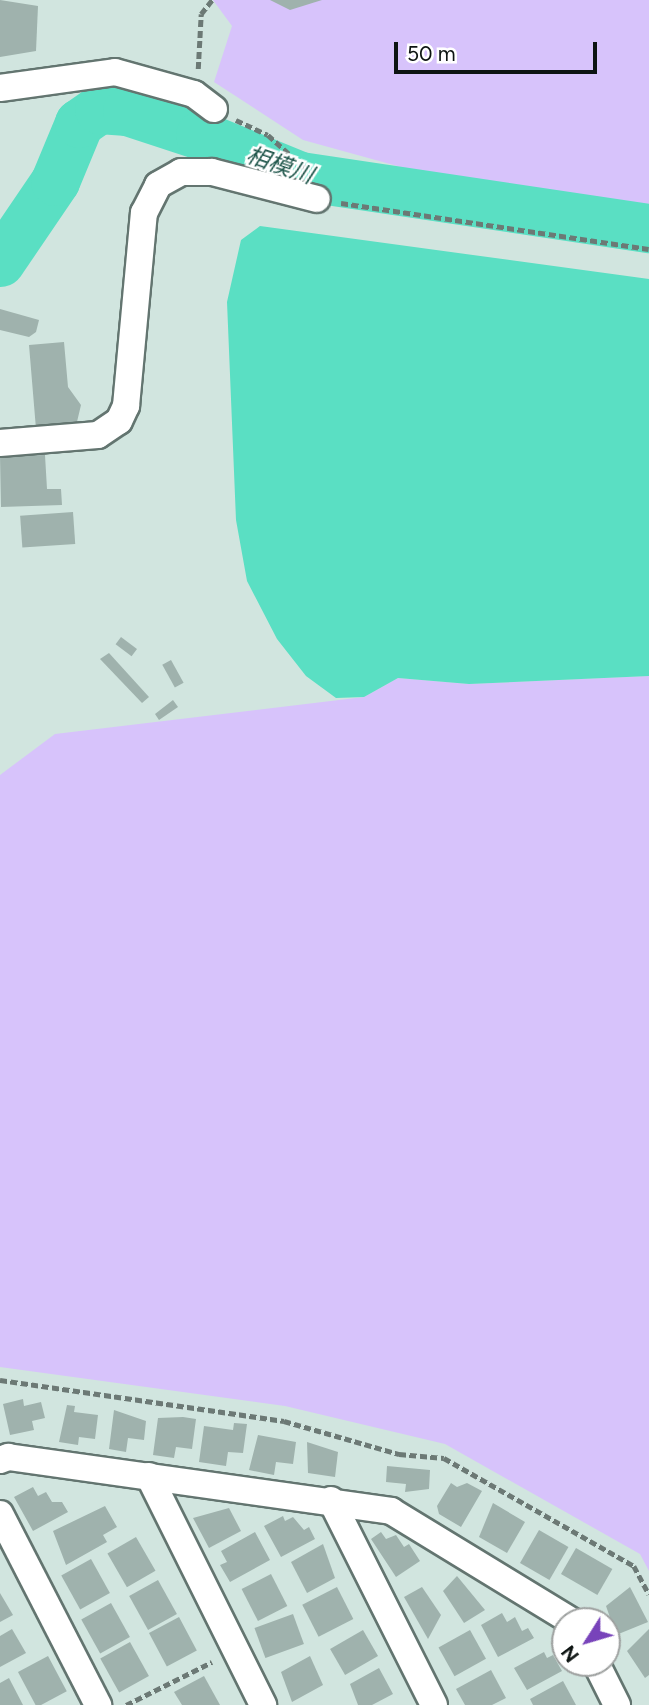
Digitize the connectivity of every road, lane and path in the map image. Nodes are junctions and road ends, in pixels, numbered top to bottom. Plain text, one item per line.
1 (212, 0) edge
2 (0, 88) edge
3 (204, 102) junction
4 (303, 164) dead end
5 (317, 199) joint
6 (649, 249) edge
7 (0, 443) edge
8 (0, 1380) edge
9 (0, 1460) edge
10 (149, 1476) junction
11 (331, 1500) junction
12 (0, 1514) edge
13 (649, 1594) edge
14 (551, 1609) edge
15 (222, 1656) dead end
16 (603, 1677) edge
17 (98, 1705) edge
18 (126, 1705) edge
19 (263, 1705) edge
20 (434, 1705) edge
21 (617, 1705) edge

1 - 3 path
2 - 3 street
3 - 4 path
5 - 6 path
5 - 7 street
8 - 13 path
9 - 10 street
10 - 11 street
10 - 19 street
11 - 14 street
11 - 20 street
12 - 17 street
15 - 18 path
16 - 21 street

